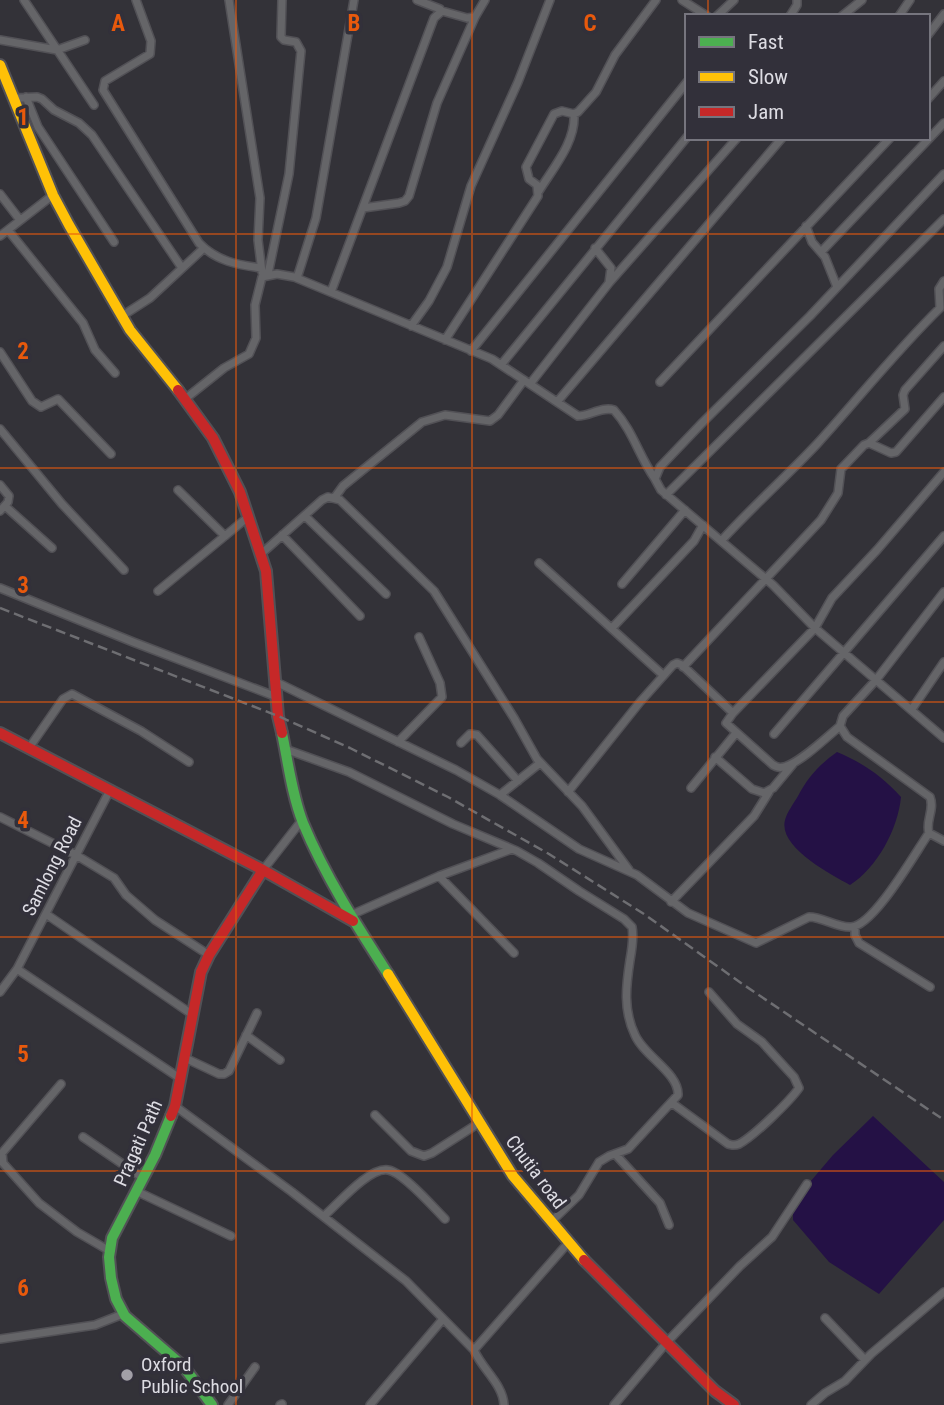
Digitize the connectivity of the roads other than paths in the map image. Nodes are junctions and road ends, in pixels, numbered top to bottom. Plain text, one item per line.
1 (24, 0) edge
2 (136, 0) edge
3 (229, 0) edge
4 (282, 0) edge
5 (354, 0) edge
6 (417, 0) edge
7 (444, 0) edge
8 (485, 0) edge
9 (550, 0) edge
10 (656, 0) edge
11 (682, 0) edge
12 (734, 0) edge
13 (806, 0) edge
14 (862, 0) edge
15 (797, 2) edge
16 (439, 11) junction
17 (704, 14) edge
18 (719, 14) edge
19 (844, 14) edge
20 (944, 14) edge
21 (475, 17) junction
22 (930, 32) edge
23 (0, 40) edge
24 (85, 40) dead end
25 (57, 50) junction
26 (0, 65) edge
27 (944, 81) edge
28 (685, 84) edge
29 (26, 97) junction
30 (930, 97) edge
31 (13, 98) junction
32 (94, 105) dead end
33 (574, 114) junction
34 (944, 123) edge
35 (685, 138) edge
36 (930, 138) edge
37 (735, 140) edge
38 (780, 140) edge
39 (888, 140) edge
40 (928, 140) edge
41 (944, 174) edge
42 (539, 191) junction
43 (0, 194) edge
44 (53, 195) junction
45 (363, 208) junction
46 (944, 219) edge
47 (20, 220) junction
48 (806, 226) junction
49 (8, 230) junction
50 (0, 236) edge
51 (114, 242) dead end
52 (204, 248) junction
53 (595, 248) junction
54 (821, 252) junction
55 (182, 268) junction
56 (264, 273) junction
57 (297, 278) junction
58 (944, 281) edge
59 (609, 283) junction
60 (837, 287) junction
61 (331, 292) junction
62 (122, 316) junction
63 (411, 326) junction
64 (445, 340) junction
65 (944, 346) edge
66 (471, 351) junction
67 (0, 352) edge
68 (501, 365) junction
69 (116, 373) dead end
70 (527, 382) junction
71 (660, 382) dead end
72 (944, 397) edge
73 (184, 399) junction
74 (557, 402) junction
75 (0, 429) edge
76 (869, 443) junction
77 (111, 454) dead end
78 (944, 472) edge
79 (655, 479) junction
80 (0, 485) edge
81 (178, 490) dead end
82 (666, 495) junction
83 (335, 497) junction
84 (3, 509) edge
85 (685, 510) junction
86 (305, 516) junction
87 (248, 517) junction
88 (703, 525) junction
89 (282, 535) junction
90 (225, 536) junction
91 (944, 536) edge
92 (722, 540) junction
93 (52, 548) dead end
94 (261, 554) junction
95 (539, 563) dead end
96 (124, 570) dead end
97 (765, 578) junction
98 (622, 584) dead end
99 (0, 588) edge
100 (158, 591) dead end
101 (944, 592) edge
102 (386, 594) dead end
103 (360, 616) dead end
104 (611, 628) junction
105 (815, 628) junction
106 (419, 637) dead end
107 (844, 652) junction
108 (944, 662) edge
109 (683, 667) junction
110 (663, 675) junction
111 (876, 680) junction
112 (276, 682) junction
113 (277, 697) junction
114 (912, 709) junction
115 (733, 713) junction
116 (840, 726) junction
117 (0, 733) edge
118 (736, 733) junction
119 (774, 734) dead end
120 (944, 738) edge
121 (398, 742) junction
122 (461, 743) dead end
123 (29, 748) junction
124 (285, 749) junction
125 (715, 757) junction
126 (797, 760) junction
127 (190, 762) dead end
128 (540, 763) junction
129 (518, 781) junction
130 (691, 788) dead end
131 (110, 790) junction
132 (568, 792) junction
133 (769, 792) junction
134 (500, 795) junction
135 (0, 817) edge
136 (302, 820) junction
137 (929, 833) junction
138 (944, 841) edge
139 (512, 849) junction
140 (76, 855) junction
141 (263, 870) junction
142 (629, 870) junction
143 (439, 876) junction
144 (671, 902) junction
145 (46, 914) junction
146 (353, 919) junction
147 (855, 927) junction
148 (514, 953) dead end
149 (209, 955) junction
150 (17, 969) junction
151 (930, 988) dead end
152 (0, 992) edge
153 (709, 992) dead end
154 (257, 1013) dead end
155 (193, 1015) junction
156 (246, 1035) junction
157 (185, 1058) junction
158 (280, 1060) dead end
159 (181, 1079) junction
160 (61, 1084) dead end
161 (672, 1103) junction
162 (175, 1106) junction
163 (375, 1115) dead end
164 (479, 1123) junction
165 (83, 1137) dead end
166 (616, 1154) junction
167 (143, 1178) junction
168 (807, 1184) dead end
169 (136, 1191) junction
170 (324, 1216) junction
171 (445, 1219) dead end
172 (551, 1222) junction
173 (669, 1225) dead end
174 (231, 1236) dead end
175 (568, 1243) junction
176 (108, 1250) junction
177 (944, 1292) edge
178 (123, 1314) junction
179 (825, 1318) dead end
180 (443, 1319) junction
181 (0, 1339) edge
182 (667, 1342) junction
183 (474, 1350) junction
184 (865, 1360) junction
185 (255, 1367) dead end
186 (212, 1405) edge
187 (228, 1405) edge
188 (370, 1405) edge
189 (504, 1405) edge
190 (615, 1405) edge
191 (734, 1405) edge
192 (811, 1405) edge

1 - 25 street
2 - 52 street
3 - 56 street
4 - 56 street
5 - 57 street
6 - 16 street
7 - 16 street
8 - 21 street
9 - 63 street
10 - 33 street
11 - 17 street
12 - 18 street
13 - 15 street
14 - 19 street
16 - 21 street
16 - 45 street
20 - 22 street
21 - 45 street
23 - 25 street
24 - 25 street
25 - 32 street
26 - 31 street, Chutia road
27 - 30 street
28 - 66 street
29 - 31 street
29 - 51 street
29 - 55 street
31 - 44 street, Chutia road
33 - 42 street
33 - 42 street
34 - 36 street
35 - 53 street
37 - 59 street
38 - 74 street
39 - 48 street
40 - 54 street
41 - 60 street
42 - 64 street
43 - 47 street
44 - 47 street
44 - 62 street, Chutia road
45 - 61 street
46 - 82 street
47 - 49 street
48 - 54 street
48 - 71 street
49 - 50 street
49 - 69 street
52 - 55 street
52 - 56 street
53 - 59 street
53 - 68 street
54 - 60 street
55 - 62 street
56 - 57 street
56 - 73 street
57 - 61 street
58 - 92 street
59 - 70 street
60 - 79 street
61 - 63 street
62 - 73 street, Chutia road
63 - 64 street
64 - 66 street
65 - 76 street
66 - 68 street
67 - 77 street
68 - 70 street
70 - 74 street
70 - 83 street
72 - 76 street
73 - 87 street, Chutia road
74 - 79 street
75 - 96 street
76 - 97 street
78 - 105 street
79 - 82 street
80 - 84 street
81 - 90 street
82 - 85 street
83 - 86 street
83 - 128 street
84 - 93 street
85 - 88 street
85 - 98 street
86 - 89 street
86 - 102 street
87 - 90 street
87 - 94 street, Chutia road
88 - 92 street
88 - 104 street
89 - 94 street
89 - 103 street
90 - 100 street
91 - 107 street
92 - 97 street
94 - 112 street, Chutia road
95 - 104 street
97 - 105 street
97 - 109 street
99 - 113 street
101 - 111 street
104 - 110 street
105 - 107 street
105 - 115 street
106 - 121 street
107 - 111 street
107 - 119 street
108 - 114 street
109 - 110 street
109 - 115 street
110 - 132 street
111 - 114 street
111 - 116 street
112 - 113 street, Chutia road
112 - 121 street
113 - 124 street, Chutia road
114 - 120 street
115 - 118 street
116 - 126 street
116 - 137 street
117 - 123 street
118 - 125 street
118 - 126 street
121 - 134 street
122 - 129 street
123 - 127 street
123 - 131 street
124 - 136 street, Chutia road
124 - 139 street
125 - 130 street
125 - 133 street
126 - 133 street
128 - 129 street
128 - 132 street
129 - 134 street
131 - 140 street, Samlong Road
131 - 141 street
132 - 142 street
133 - 144 street
134 - 142 street
135 - 140 street
136 - 141 street
136 - 146 street, Chutia road
137 - 138 street
137 - 147 street
139 - 143 street
139 - 161 street
140 - 145 street, Samlong Road
140 - 149 street
141 - 146 street
141 - 149 street, Pragati Path
142 - 144 street
143 - 146 street
143 - 148 street
144 - 147 street
145 - 150 street, Samlong Road
145 - 155 street
146 - 164 street, Chutia road
147 - 151 street
149 - 155 street, Pragati Path
150 - 152 street, Samlong Road
150 - 159 street
153 - 161 street
154 - 156 street
155 - 157 street, Pragati Path
156 - 157 street
156 - 158 street
157 - 159 street, Pragati Path
159 - 162 street, Pragati Path
160 - 176 street
161 - 166 street
162 - 167 street, Pragati Path
162 - 170 street
163 - 164 street
164 - 172 street, Chutia road
165 - 167 street
166 - 172 street
166 - 173 street
167 - 169 street, Pragati Path
168 - 182 street
169 - 174 street
169 - 176 street, Pragati Path
170 - 171 street
170 - 180 street
172 - 175 street, Chutia road
175 - 182 street, Chutia road
175 - 183 street
176 - 178 street
177 - 184 street
178 - 181 street
178 - 186 street
179 - 184 street
180 - 183 street
180 - 188 street
182 - 190 street
182 - 191 street, Chutia road
183 - 189 street
184 - 192 street
185 - 187 street

